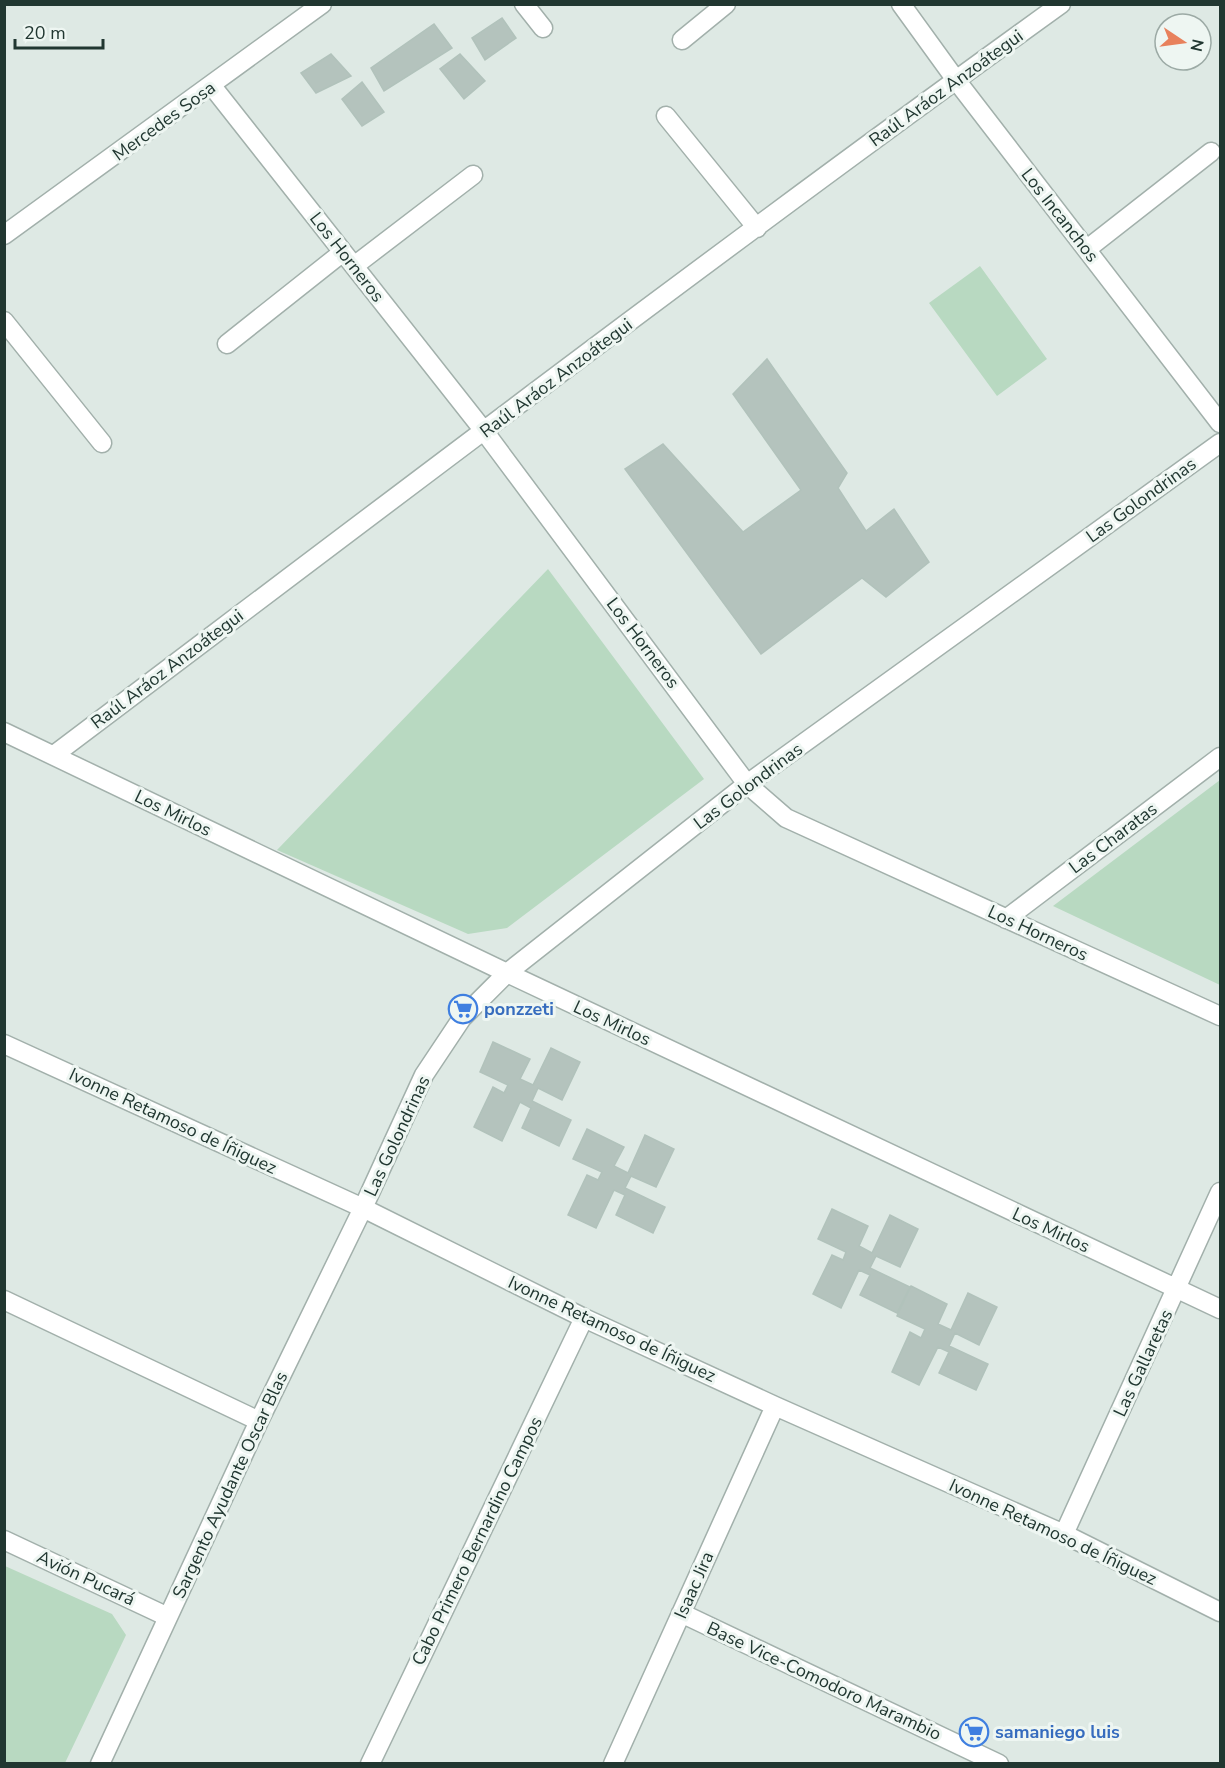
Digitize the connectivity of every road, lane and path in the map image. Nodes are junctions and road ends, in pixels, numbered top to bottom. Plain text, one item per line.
1 (322, 4) edge
2 (524, 4) edge
3 (726, 4) edge
4 (901, 4) edge
5 (1061, 4) edge
6 (543, 28) dead end
7 (682, 40) dead end
8 (956, 80) junction
9 (212, 86) junction
10 (666, 116) dead end
11 (1211, 152) dead end
12 (473, 175) dead end
13 (757, 228) junction
14 (4, 236) edge
15 (1086, 249) junction
16 (349, 259) junction
17 (4, 321) edge
18 (227, 344) dead end
19 (1221, 423) edge
20 (484, 430) junction
21 (102, 443) dead end
22 (1221, 443) edge
23 (4, 732) edge
24 (54, 755) junction
25 (1221, 756) edge
26 (747, 784) junction
27 (1006, 919) junction
28 (507, 973) junction
29 (1221, 1016) edge
30 (4, 1044) edge
31 (1221, 1192) edge
32 (363, 1208) junction
33 (1177, 1290) junction
34 (4, 1300) edge
35 (1221, 1310) edge
36 (584, 1318) junction
37 (775, 1406) junction
38 (259, 1421) junction
39 (1064, 1534) junction
40 (4, 1540) edge
41 (1221, 1612) edge
42 (681, 1613) junction
43 (168, 1617) junction
44 (100, 1764) edge
45 (370, 1764) edge
46 (614, 1764) edge
47 (999, 1764) edge

1 - 9 street, Mercedes Sosa
2 - 6 street
3 - 7 street
4 - 8 street, Los Incanchos
5 - 8 street, Raúl Aráoz Anzoátegui
8 - 13 street, Raúl Aráoz Anzoátegui
8 - 15 street, Los Incanchos
9 - 14 street, Mercedes Sosa
9 - 16 street, Los Horneros
10 - 13 street
11 - 15 street
12 - 16 street
13 - 20 street, Raúl Aráoz Anzoátegui
15 - 19 street, Los Incanchos
16 - 18 street
16 - 20 street, Los Horneros
17 - 21 street
20 - 24 street, Raúl Aráoz Anzoátegui
20 - 26 street, Los Horneros
22 - 26 street, Las Golondrinas
23 - 24 street, Los Mirlos
24 - 28 street, Los Mirlos
25 - 27 street, Las Charatas
26 - 27 street, Los Horneros
26 - 28 street, Las Golondrinas
27 - 29 street, Los Horneros
28 - 32 street, Las Golondrinas
28 - 33 street, Los Mirlos
30 - 32 street, Ivonne Retamoso de Íñiguez
31 - 33 street, Las Gallaretas
32 - 36 street, Ivonne Retamoso de Íñiguez
32 - 38 street, Sargento Ayudante Oscar Blas
33 - 35 street, Los Mirlos
33 - 39 street, Las Gallaretas
34 - 38 street
36 - 37 street, Ivonne Retamoso de Íñiguez
36 - 45 street, Cabo Primero Bernardino Campos
37 - 39 street, Ivonne Retamoso de Íñiguez
37 - 42 street, Isaac Jira
38 - 43 street, Sargento Ayudante Oscar Blas
39 - 41 street, Ivonne Retamoso de Íñiguez
40 - 43 street, Avión Pucará
42 - 46 street, Isaac Jira
42 - 47 street, Base Vice-Comodoro Marambio
43 - 44 street, Sargento Ayudante Oscar Blas

